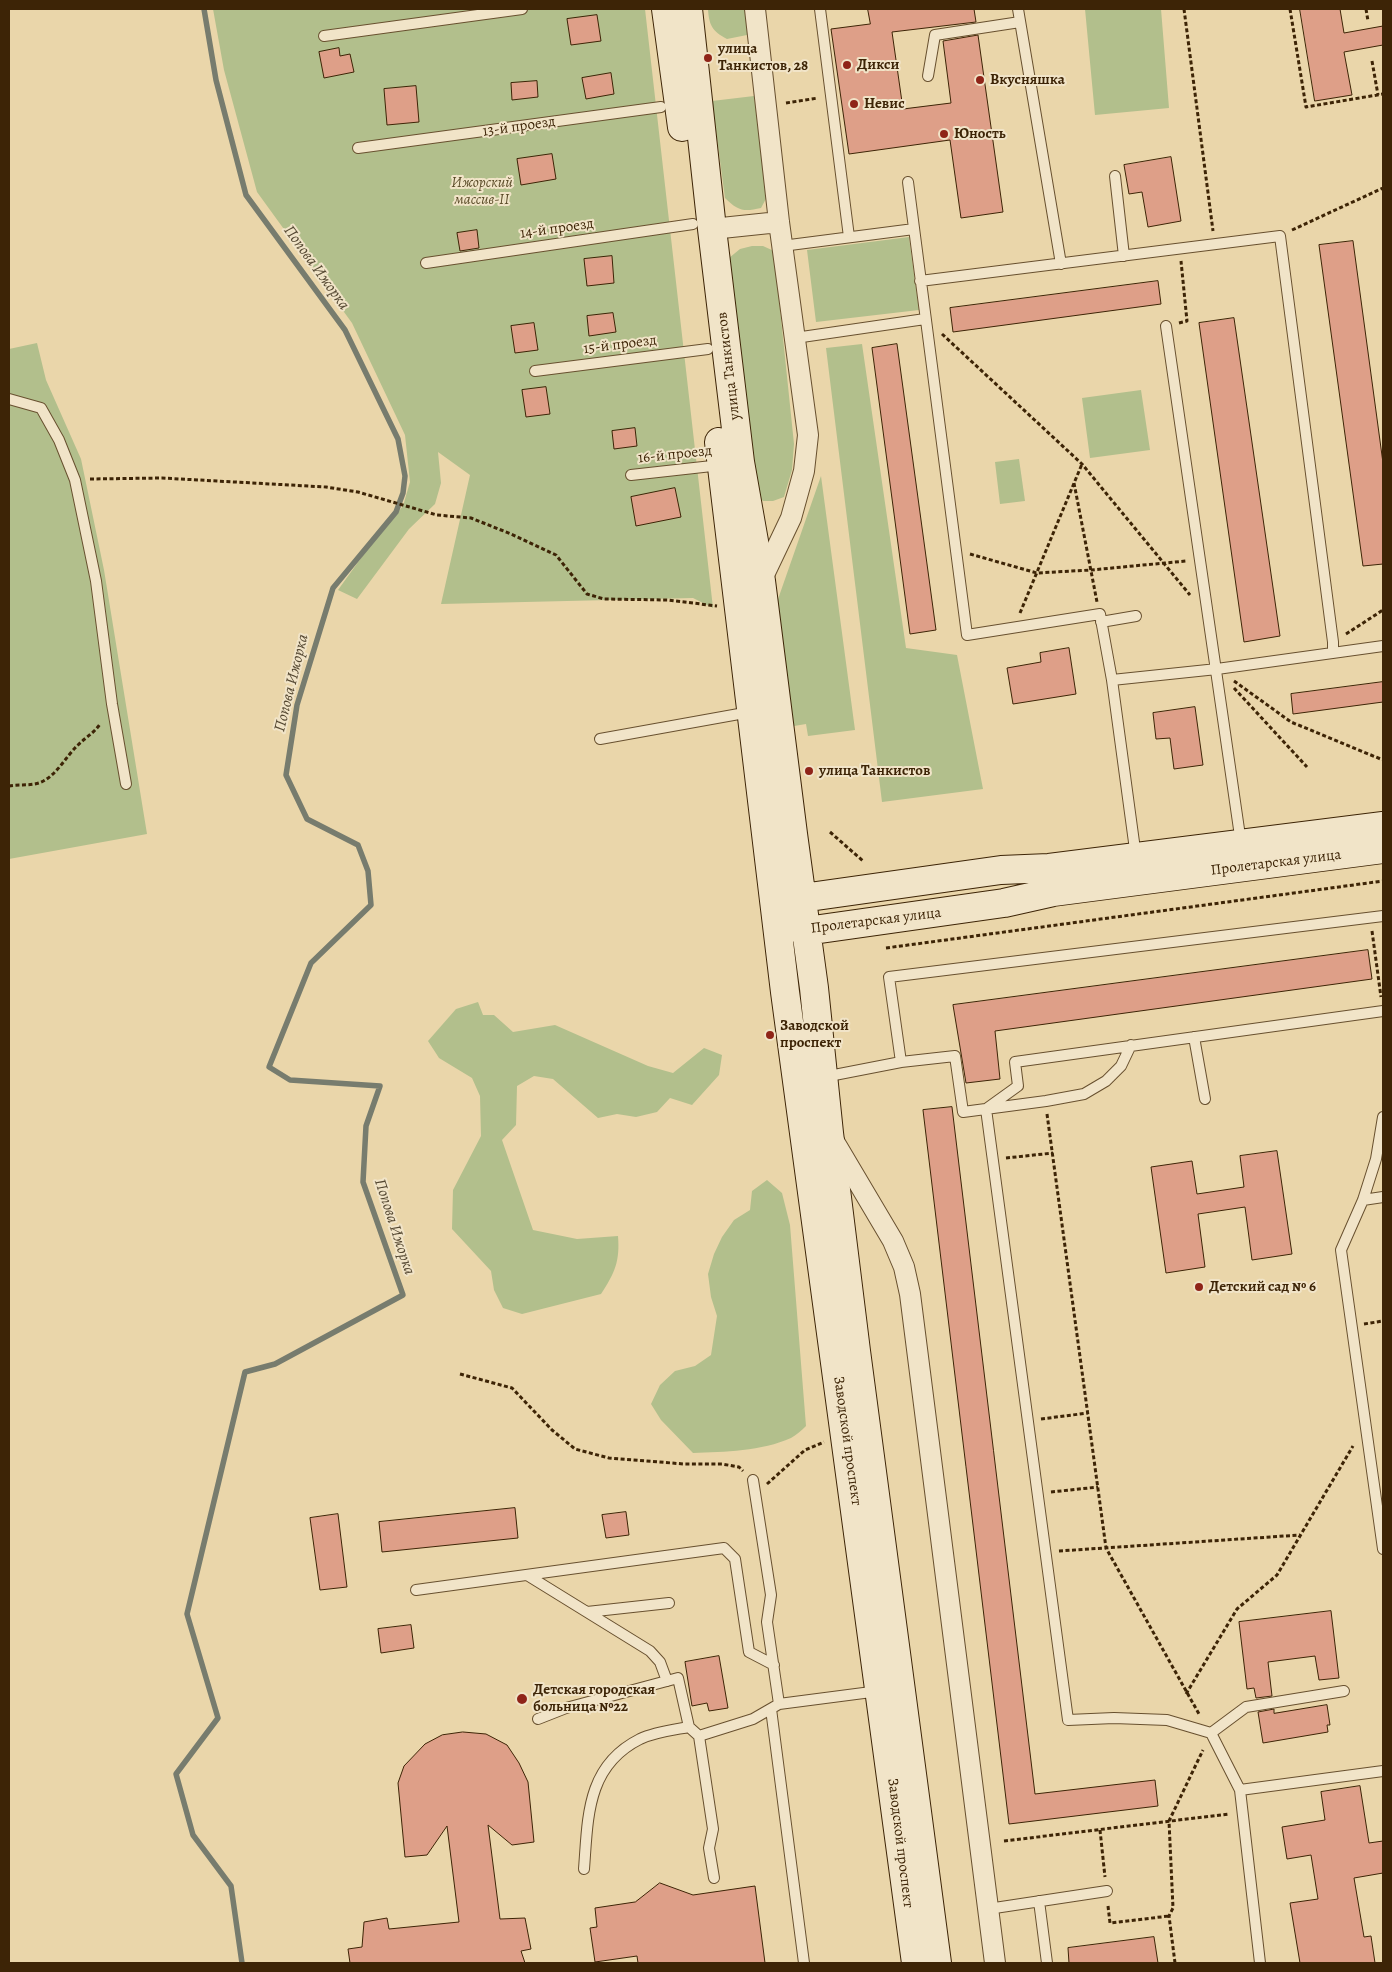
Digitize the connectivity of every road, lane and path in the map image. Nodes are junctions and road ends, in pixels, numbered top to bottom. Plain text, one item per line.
1 (522, 9) edge
2 (666, 9) edge
3 (688, 9) edge
4 (755, 9) edge
5 (820, 9) edge
6 (1018, 9) edge
7 (1184, 9) edge
8 (1290, 9) edge
9 (1366, 9) edge
10 (1368, 21) dead end
11 (1020, 22) junction
12 (324, 36) dead end
13 (1372, 61) dead end
14 (928, 76) dead end
15 (1383, 94) edge
16 (1378, 95) junction
17 (831, 96) junction
18 (786, 103) dead end
19 (670, 106) junction
20 (358, 148) dead end
21 (1115, 176) dead end
22 (908, 182) dead end
23 (1383, 188) edge
24 (779, 222) junction
25 (700, 229) junction
26 (914, 229) junction
27 (1280, 236) junction
28 (849, 237) junction
29 (1214, 244) junction
30 (782, 246) junction
31 (1180, 248) junction
32 (1124, 256) junction
33 (426, 263) dead end
34 (1061, 264) junction
35 (920, 281) junction
36 (925, 319) junction
37 (1166, 326) joint
38 (794, 338) junction
39 (708, 349) junction
40 (536, 371) dead end
41 (9, 399) edge
42 (1082, 464) junction
43 (722, 465) junction
44 (630, 475) dead end
45 (75, 480) junction
46 (1074, 482) junction
47 (955, 550) junction
48 (1201, 559) junction
49 (1164, 563) junction
50 (1091, 570) junction
51 (1036, 573) junction
52 (761, 581) junction
53 (723, 606) dead end
54 (1383, 610) edge
55 (1136, 616) dead end
56 (1101, 618) junction
57 (1210, 619) junction
58 (1014, 628) junction
59 (1383, 646) edge
60 (1333, 647) junction
61 (1217, 669) junction
62 (1112, 680) junction
63 (112, 704) junction
64 (751, 712) junction
65 (600, 739) dead end
66 (1383, 760) edge
67 (1307, 767) dead end
68 (126, 784) dead end
69 (9, 786) edge
70 (1383, 826) edge
71 (830, 832) dead end
72 (1241, 844) junction
73 (1383, 849) edge
74 (1136, 858) junction
75 (863, 861) dead end
76 (1383, 882) edge
77 (802, 898) junction
78 (1383, 916) edge
79 (1370, 918) junction
80 (776, 920) junction
81 (806, 931) junction
82 (886, 948) dead end
83 (1383, 1010) edge
84 (1194, 1036) junction
85 (1130, 1045) junction
86 (901, 1062) junction
87 (824, 1077) junction
88 (1205, 1099) dead end
89 (1046, 1101) junction
90 (986, 1108) junction
91 (1383, 1117) edge
92 (829, 1133) junction
93 (1052, 1152) junction
94 (993, 1160) junction
95 (1383, 1197) edge
96 (1363, 1200) junction
97 (460, 1374) dead end
98 (1088, 1413) junction
99 (1028, 1421) junction
100 (1366, 1424) junction
101 (827, 1441) dead end
102 (753, 1480) joint
103 (1098, 1487) junction
104 (1038, 1493) junction
105 (756, 1497) junction
106 (1301, 1535) junction
107 (1106, 1548) junction
108 (1383, 1549) edge
109 (1046, 1552) junction
110 (527, 1575) junction
111 (416, 1590) dead end
112 (669, 1603) dead end
113 (587, 1612) junction
114 (774, 1665) junction
115 (667, 1681) junction
116 (891, 1690) junction
117 (1344, 1692) dead end
118 (1186, 1694) junction
119 (775, 1706) junction
120 (538, 1719) dead end
121 (689, 1727) junction
122 (1211, 1733) junction
123 (699, 1736) junction
124 (1383, 1771) edge
125 (1240, 1790) junction
126 (1243, 1812) junction
127 (1169, 1821) junction
128 (1004, 1841) dead end
129 (584, 1869) dead end
130 (714, 1878) dead end
131 (1107, 1891) dead end
132 (1039, 1901) junction
133 (988, 1909) junction
134 (804, 1963) edge
135 (916, 1963) edge
136 (937, 1963) edge
137 (995, 1963) edge
138 (1048, 1963) edge
139 (1176, 1963) edge
140 (1260, 1963) edge

1 - 12 lane
2 - 19 main road, улица Танкистов
3 - 25 main road, улица Танкистов
4 - 24 street
5 - 17 lane
6 - 11 lane
7 - 29 path
8 - 16 path
9 - 10 path
11 - 14 lane
11 - 34 lane
13 - 16 path
15 - 16 path
17 - 18 path
17 - 28 lane
19 - 20 lane, 13-й проезд
19 - 25 main road, улица Танкистов
21 - 32 lane
22 - 26 lane
23 - 27 path
24 - 25 street
24 - 30 street
25 - 33 lane, 14-й проезд
25 - 39 main road, улица Танкистов
25 - 52 main road, улица Танкистов
26 - 28 lane
26 - 35 lane
27 - 29 lane
27 - 60 lane
28 - 30 lane
29 - 31 lane
30 - 38 street
31 - 32 lane
31 - 37 path
32 - 34 lane
34 - 35 lane
35 - 36 lane
36 - 38 lane
36 - 42 path
36 - 47 lane
37 - 48 lane
38 - 52 street
39 - 40 lane, 15-й проезд
39 - 43 main road, улица Танкистов
41 - 45 lane
42 - 46 path
42 - 49 path
43 - 44 lane, 16-й проезд
43 - 64 main road, улица Танкистов
45 - 53 path
45 - 63 lane
46 - 50 path
46 - 51 path
47 - 51 path
47 - 58 lane
48 - 49 path
48 - 57 lane
49 - 50 path
49 - 57 path
50 - 51 path
50 - 56 path
51 - 58 path
52 - 77 main road, улица Танкистов
54 - 60 path
55 - 56 lane
56 - 58 lane
56 - 62 lane
57 - 61 lane
59 - 60 lane
60 - 61 lane
61 - 62 lane
61 - 66 path
61 - 67 path
61 - 72 lane
62 - 74 lane
63 - 68 lane
63 - 69 path
64 - 65 lane
64 - 80 main road, улица Танкистов
70 - 72 main road, Пролетарская улица
71 - 75 path
72 - 74 main road, Пролетарская улица
73 - 81 main road, Пролетарская улица
74 - 77 main road, Пролетарская улица
76 - 82 path
77 - 80 main road, Пролетарская улица
77 - 81 main road, улица Танкистов
78 - 79 lane
79 - 83 path
79 - 86 lane
80 - 81 main road, Пролетарская улица
80 - 116 main road, Заводской проспект
81 - 87 main road, Заводской проспект
83 - 84 lane
84 - 85 lane
84 - 88 lane
85 - 89 lane
85 - 90 lane
86 - 87 lane
86 - 90 lane
87 - 92 main road, Заводской проспект
89 - 90 lane
89 - 93 path
90 - 94 lane
91 - 96 lane
92 - 116 main road, Заводской проспект
92 - 133 street
93 - 94 path
93 - 98 path
94 - 99 lane
95 - 96 lane
96 - 100 lane
97 - 102 path
98 - 99 path
98 - 103 path
99 - 104 lane
100 - 106 path
100 - 108 lane
101 - 105 path
102 - 105 lane
103 - 104 path
103 - 107 path
104 - 109 lane
105 - 114 lane
106 - 107 path
106 - 118 path
107 - 109 path
107 - 118 path
109 - 122 lane
110 - 111 lane
110 - 113 lane
110 - 114 lane
112 - 113 lane
113 - 115 lane
114 - 119 lane
115 - 120 lane
115 - 121 lane
116 - 119 lane
116 - 135 main road, Заводской проспект
116 - 136 main road, Заводской проспект
117 - 122 lane
118 - 122 path
119 - 123 lane
119 - 134 lane
121 - 123 lane
121 - 129 lane
122 - 125 lane
122 - 127 path
123 - 130 lane
124 - 125 lane
125 - 126 lane
126 - 127 path
126 - 140 lane
127 - 128 path
127 - 139 path
131 - 132 lane
132 - 133 lane
132 - 138 lane
133 - 137 street

